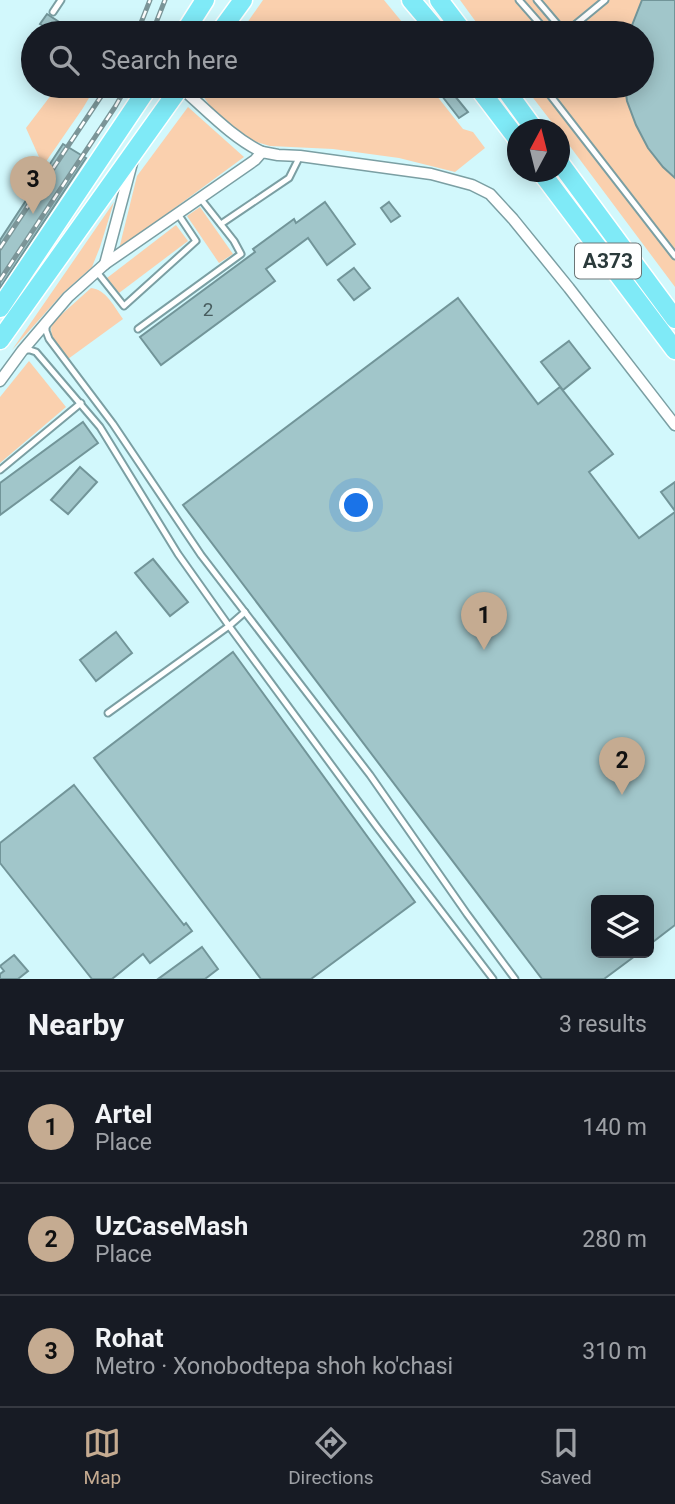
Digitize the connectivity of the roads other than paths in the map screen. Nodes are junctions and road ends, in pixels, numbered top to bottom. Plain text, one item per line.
1 (61, 0) edge
2 (205, 0) edge
3 (243, 0) edge
4 (411, 0) edge
5 (439, 0) edge
6 (519, 0) edge
7 (537, 0) edge
8 (605, 0) edge
9 (53, 12) dead end
10 (192, 21) edge
11 (228, 21) edge
12 (429, 21) edge
13 (455, 21) edge
14 (537, 21) edge
15 (555, 21) edge
16 (580, 21) edge
17 (141, 98) edge
18 (172, 98) edge
19 (194, 98) edge
20 (486, 98) edge
21 (512, 98) edge
22 (552, 98) edge
23 (527, 119) edge
24 (507, 126) edge
25 (135, 150) junction
26 (262, 152) junction
27 (300, 156) junction
28 (570, 178) edge
29 (549, 182) edge
30 (200, 198) junction
31 (178, 214) junction
32 (221, 224) junction
33 (675, 256) edge
34 (105, 264) junction
35 (97, 272) junction
36 (0, 308) edge
37 (675, 319) edge
38 (46, 321) junction
39 (138, 329) dead end
40 (0, 340) edge
41 (675, 350) edge
42 (22, 351) junction
43 (0, 381) edge
44 (81, 403) junction
45 (675, 425) edge
46 (0, 470) edge
47 (149, 475) junction
48 (135, 485) junction
49 (245, 611) junction
50 (229, 626) junction
51 (108, 713) dead end
52 (493, 979) edge
53 (516, 979) edge

1 - 9 lane
2 - 10 highway
3 - 11 highway
4 - 12 highway
5 - 13 highway
6 - 14 lane
7 - 15 lane
8 - 16 lane
17 - 36 highway
18 - 25 highway
19 - 26 street
20 - 24 highway
21 - 23 highway
22 - 33 lane
25 - 34 street
25 - 40 highway
26 - 27 street
26 - 30 street
27 - 32 lane
27 - 45 street
28 - 37 highway, A373
29 - 41 highway, A373
30 - 31 street
30 - 32 lane
31 - 34 street
31 - 35 lane
32 - 39 lane
34 - 35 street
35 - 38 street
38 - 42 street
38 - 47 lane
42 - 43 street
42 - 44 lane
44 - 46 lane
44 - 48 lane
47 - 48 lane
47 - 49 lane
48 - 50 lane
49 - 50 lane
49 - 53 lane
50 - 51 lane
50 - 52 lane

